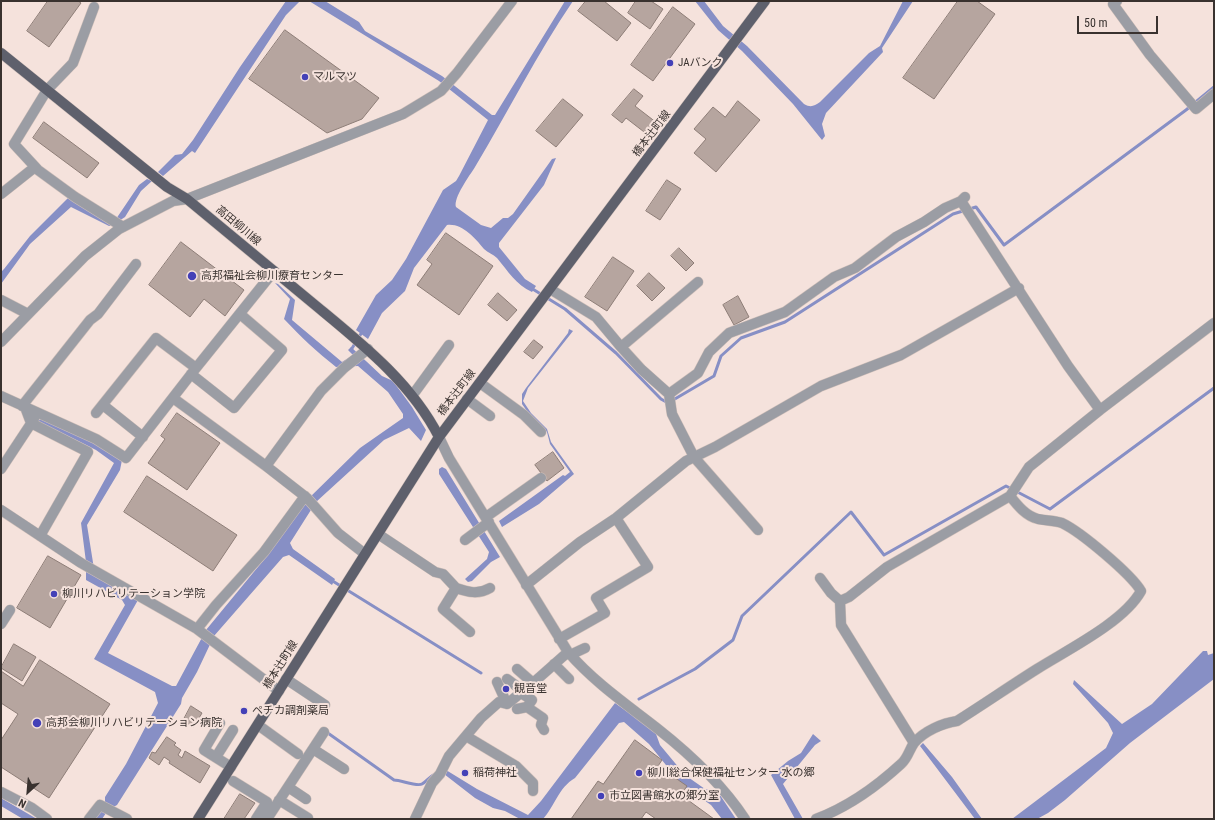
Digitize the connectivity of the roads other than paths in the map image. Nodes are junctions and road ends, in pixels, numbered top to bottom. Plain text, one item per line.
1 (512, 1) edge
2 (765, 1) edge
3 (1117, 1) edge
4 (94, 7) dead end
5 (1, 53) edge
6 (47, 90) junction
7 (1214, 94) edge
8 (35, 167) junction
9 (1, 194) edge
10 (187, 199) junction
11 (123, 227) junction
12 (136, 264) dead end
13 (274, 271) junction
14 (698, 282) dead end
15 (1019, 288) junction
16 (550, 289) junction
17 (1, 300) edge
18 (28, 314) junction
19 (240, 314) junction
20 (1214, 323) edge
21 (1, 342) edge
22 (450, 345) dead end
23 (621, 347) junction
24 (364, 352) junction
25 (194, 371) junction
26 (480, 383) junction
27 (669, 394) junction
28 (1, 396) edge
29 (412, 396) junction
30 (173, 398) junction
31 (467, 399) junction
32 (24, 406) junction
33 (1100, 410) junction
34 (39, 412) junction
35 (490, 416) dead end
36 (31, 424) junction
37 (542, 432) dead end
38 (143, 437) junction
39 (439, 437) junction
40 (694, 457) junction
41 (266, 466) junction
42 (1, 469) edge
43 (541, 478) dead end
44 (1010, 496) junction
45 (306, 497) junction
46 (1, 510) edge
47 (616, 518) junction
48 (487, 522) junction
49 (758, 530) dead end
50 (378, 534) junction
51 (40, 536) junction
52 (465, 540) dead end
53 (365, 554) junction
54 (820, 578) dead end
55 (526, 585) junction
56 (456, 588) junction
57 (490, 588) dead end
58 (840, 601) junction
59 (10, 610) dead end
60 (1, 624) edge
61 (200, 631) junction
62 (470, 632) dead end
63 (559, 639) junction
64 (585, 648) dead end
65 (569, 653) junction
66 (554, 664) junction
67 (517, 669) dead end
68 (286, 679) junction
69 (507, 679) dead end
70 (569, 679) dead end
71 (497, 682) dead end
72 (533, 683) junction
73 (279, 691) junction
74 (522, 692) junction
75 (501, 701) junction
76 (325, 705) dead end
77 (527, 707) junction
78 (516, 709) dead end
79 (220, 723) dead end
80 (258, 725) junction
81 (233, 730) dead end
82 (544, 730) dead end
83 (324, 732) dead end
84 (466, 736) junction
85 (914, 743) junction
86 (313, 749) junction
87 (298, 754) dead end
88 (216, 757) junction
89 (231, 767) junction
90 (344, 770) dead end
91 (233, 781) dead end
92 (288, 787) junction
93 (533, 791) dead end
94 (1, 792) edge
95 (306, 799) dead end
96 (279, 800) junction
97 (308, 818) dead end
98 (47, 819) edge
99 (89, 819) edge
100 (127, 819) edge
101 (198, 819) edge
102 (256, 819) edge
103 (267, 819) edge
104 (415, 819) edge
105 (745, 819) edge
106 (816, 819) edge

1 - 10 street
2 - 16 main road, 橋本辻町線
3 - 7 street
4 - 6 street
5 - 6 main road, 高田柳川線
6 - 8 street
6 - 10 main road, 高田柳川線
8 - 9 street
8 - 11 street
10 - 11 street
10 - 13 main road, 高田柳川線
11 - 18 street
12 - 32 street
13 - 19 street
13 - 24 main road, 高田柳川線
14 - 23 street
15 - 27 street
15 - 33 street
15 - 40 street
16 - 23 street
16 - 26 main road, 橋本辻町線
17 - 18 street
18 - 21 street
19 - 25 street
19 - 25 street
20 - 33 street
22 - 29 street
23 - 27 street
24 - 29 main road, 高田柳川線
24 - 41 street
25 - 30 street
25 - 38 street
26 - 31 main road, 橋本辻町線
26 - 37 street
27 - 40 street
28 - 32 street
29 - 39 main road, 高田柳川線
30 - 38 street
30 - 41 street
31 - 35 street
31 - 39 main road, 橋本辻町線
32 - 34 street
32 - 36 street
33 - 44 street
34 - 36 street
34 - 38 street
36 - 42 street
36 - 51 street
39 - 48 street
39 - 50 main road, 橋本辻町線
40 - 47 street
40 - 49 street
41 - 45 street
43 - 48 street
44 - 58 street
44 - 85 street
45 - 53 street
45 - 61 street
46 - 51 street
47 - 55 street
47 - 63 street
48 - 52 street
48 - 55 street
50 - 53 main road, 橋本辻町線
50 - 56 street
51 - 61 street
53 - 68 main road, 橋本辻町線
54 - 58 street
55 - 63 street
56 - 57 street
56 - 62 street
58 - 85 street
59 - 60 street
61 - 73 street
63 - 65 street
64 - 65 street
65 - 66 street
65 - 105 street
66 - 70 street
66 - 72 street
67 - 72 street
68 - 73 main road, 橋本辻町線
68 - 76 street
69 - 74 street
71 - 75 street
72 - 74 street
73 - 80 main road, 橋本辻町線
74 - 75 street
74 - 77 street
75 - 84 street
77 - 78 street
77 - 82 street
79 - 88 street
80 - 87 street
80 - 89 main road, 橋本辻町線
81 - 88 street
83 - 86 street
84 - 93 street
84 - 104 street
85 - 106 street
86 - 90 street
86 - 92 street
88 - 89 street
89 - 101 main road, 橋本辻町線
91 - 102 street
92 - 95 street
92 - 96 street
94 - 98 street
96 - 97 street
96 - 103 street
99 - 100 street

